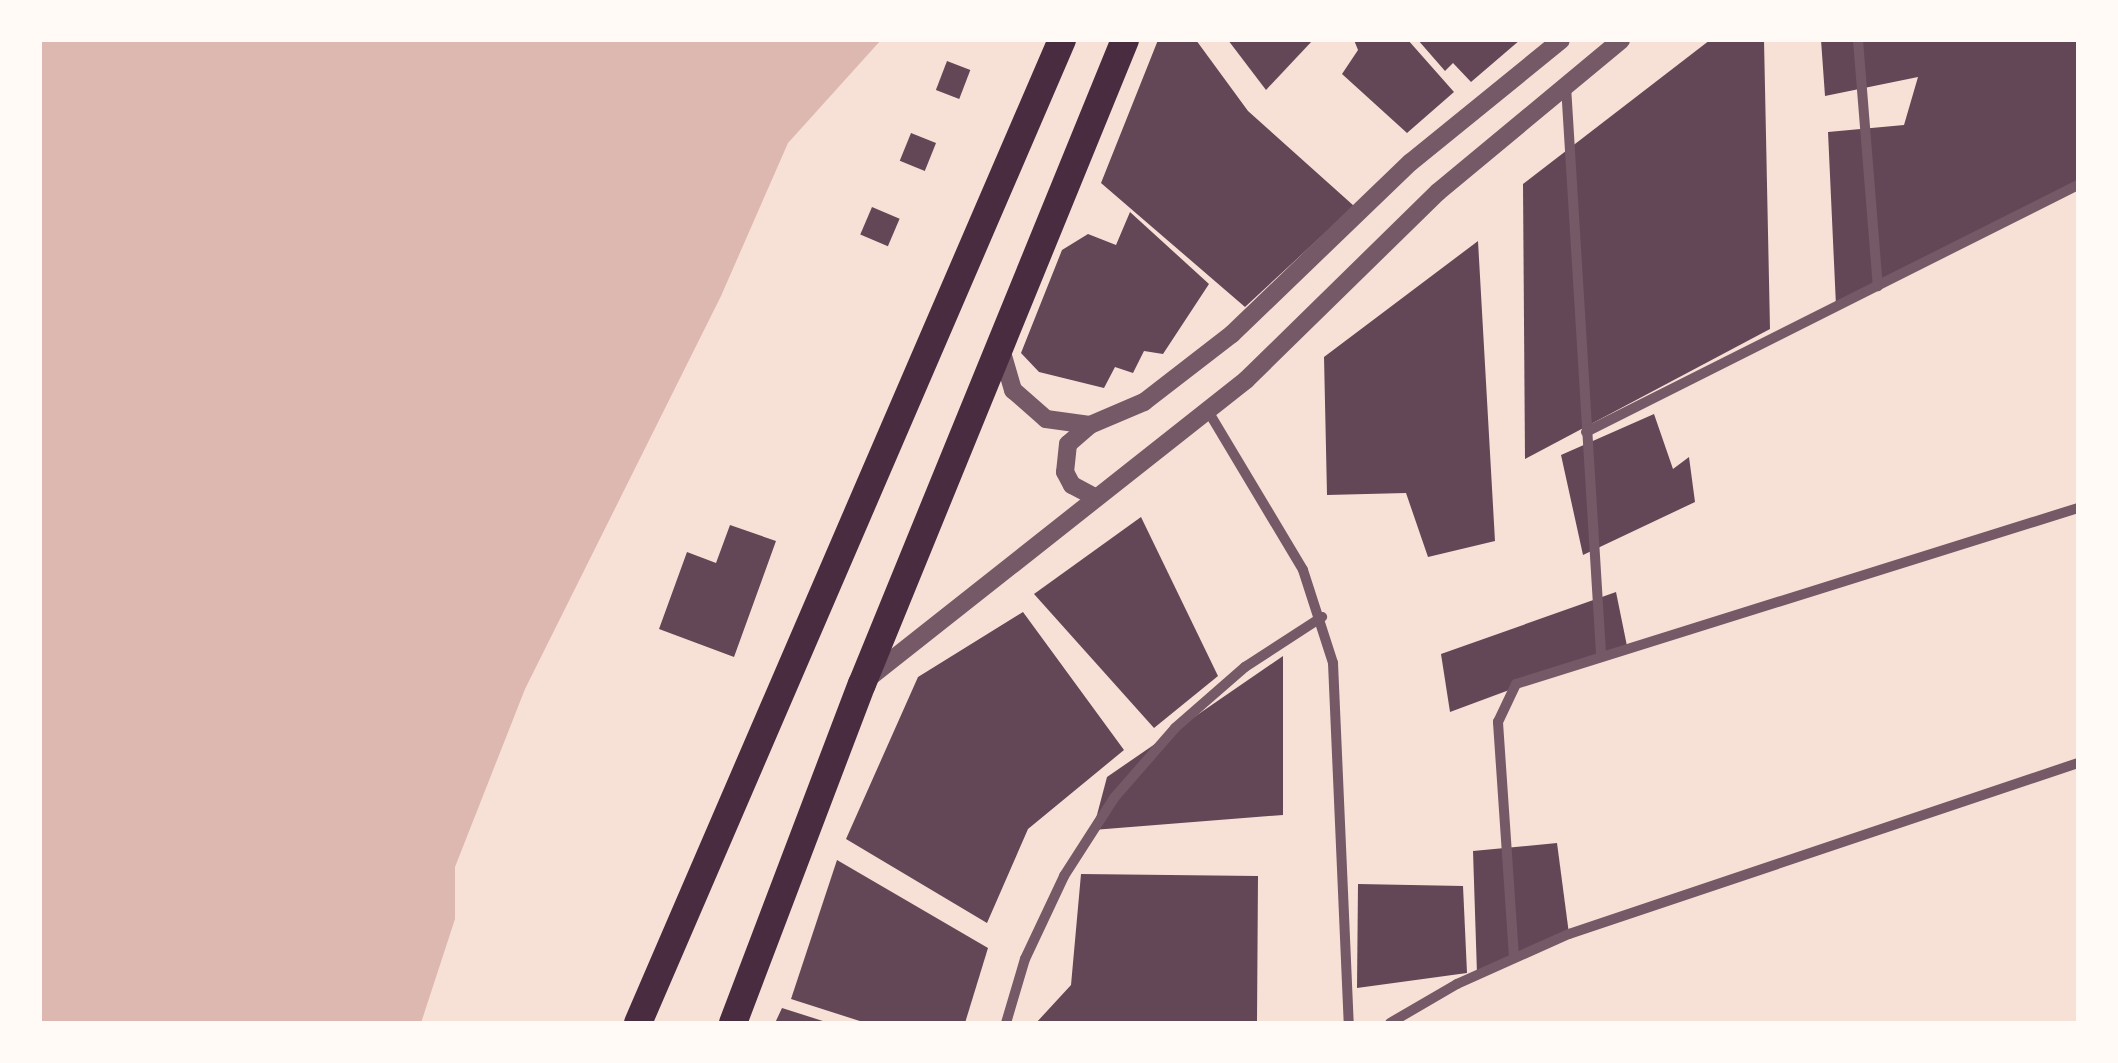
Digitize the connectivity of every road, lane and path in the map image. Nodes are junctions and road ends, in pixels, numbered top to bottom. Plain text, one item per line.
1 (1062, 40) edge
2 (1125, 40) edge
3 (1561, 40) edge
4 (1621, 40) edge
5 (1858, 40) edge
6 (1566, 85) junction
7 (2078, 185) edge
8 (1878, 286) junction
9 (1001, 348) junction
10 (1208, 411) junction
11 (1090, 425) junction
12 (1586, 432) junction
13 (1096, 498) junction
14 (2078, 508) edge
15 (1322, 617) junction
16 (1600, 654) junction
17 (862, 684) junction
18 (2078, 763) edge
19 (1514, 956) junction
20 (638, 1023) edge
21 (734, 1023) edge
22 (1006, 1023) edge
23 (1349, 1023) edge
24 (1390, 1023) edge

1 - 20 highway
2 - 9 highway
3 - 11 street
4 - 6 street
5 - 8 street
6 - 10 street
6 - 12 street
7 - 8 street
8 - 12 street
9 - 11 street
9 - 17 highway
10 - 13 street
10 - 15 street
11 - 13 street
12 - 16 street
13 - 17 street
14 - 16 street
15 - 22 street
15 - 23 street
16 - 19 street
17 - 21 highway
18 - 19 street
19 - 24 street

